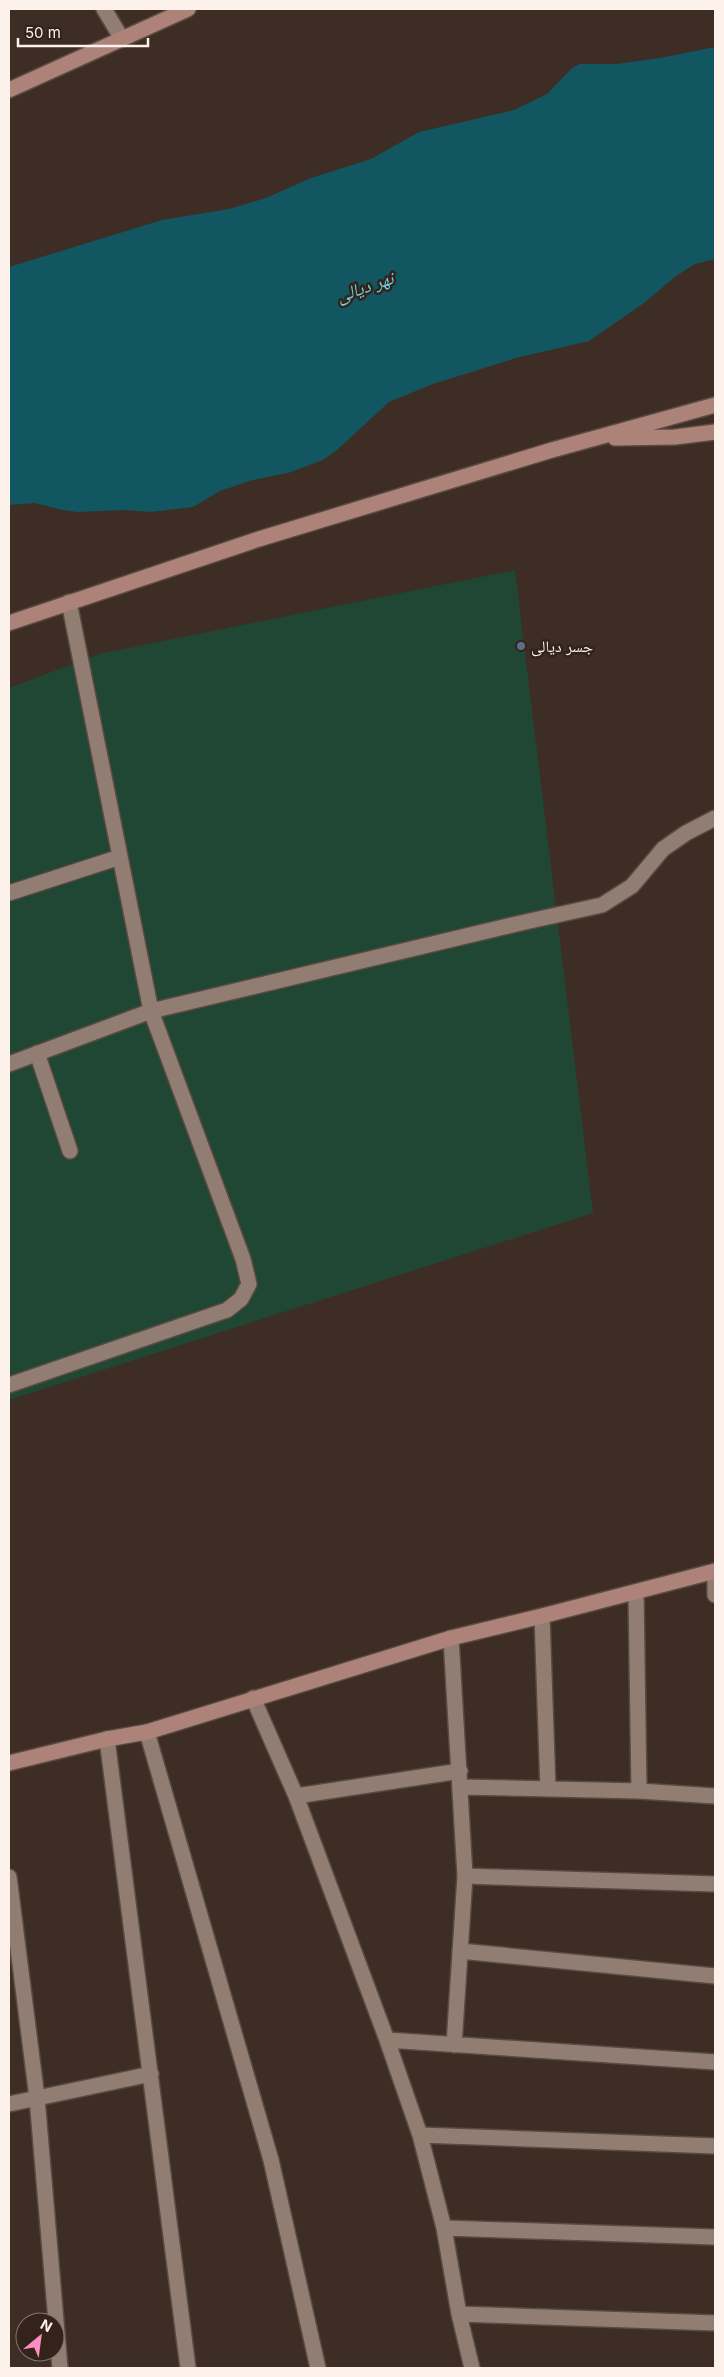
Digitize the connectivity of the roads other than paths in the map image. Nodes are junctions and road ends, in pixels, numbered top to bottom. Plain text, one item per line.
1 (104, 9) edge
2 (188, 9) edge
3 (122, 39) junction
4 (9, 90) edge
5 (715, 405) edge
6 (715, 432) edge
7 (599, 438) junction
8 (69, 602) junction
9 (9, 623) edge
10 (715, 818) edge
11 (120, 856) junction
12 (9, 893) edge
13 (151, 1011) junction
14 (37, 1054) junction
15 (9, 1064) edge
16 (70, 1151) dead end
17 (9, 1384) edge
18 (715, 1571) edge
19 (636, 1592) junction
20 (715, 1595) edge
21 (542, 1616) junction
22 (451, 1638) junction
23 (252, 1698) junction
24 (147, 1732) junction
25 (107, 1739) junction
26 (9, 1763) edge
27 (460, 1771) junction
28 (461, 1787) junction
29 (548, 1789) junction
30 (639, 1791) junction
31 (296, 1796) junction
32 (715, 1796) edge
33 (465, 1876) junction
34 (9, 1877) edge
35 (715, 1884) edge
36 (460, 1951) junction
37 (715, 1976) edge
38 (387, 2040) junction
39 (454, 2044) junction
40 (715, 2062) edge
41 (151, 2074) junction
42 (37, 2098) junction
43 (9, 2104) edge
44 (420, 2135) junction
45 (715, 2146) edge
46 (444, 2228) junction
47 (715, 2237) edge
48 (459, 2314) junction
49 (715, 2323) edge
50 (60, 2368) edge
51 (188, 2368) edge
52 (318, 2368) edge
53 (472, 2368) edge

1 - 3 street
2 - 3 street
3 - 4 street
5 - 7 street
6 - 7 street
7 - 8 street
8 - 9 street
8 - 11 street
10 - 13 street
11 - 12 street
11 - 13 street
13 - 14 street
13 - 17 street
14 - 15 street
14 - 16 street
18 - 19 street
18 - 20 street
19 - 21 street
19 - 30 street
21 - 22 street
21 - 29 street
22 - 23 street
22 - 27 street
23 - 24 street
23 - 31 street
24 - 25 street
24 - 52 street
25 - 26 street
25 - 41 street
27 - 28 street
27 - 31 street
28 - 29 street
28 - 33 street
29 - 30 street
30 - 32 street
31 - 38 street
33 - 35 street
33 - 36 street
34 - 42 street
36 - 37 street
36 - 39 street
38 - 39 street
38 - 44 street
39 - 40 street
41 - 42 street
41 - 51 street
42 - 43 street
42 - 50 street
44 - 45 street
44 - 46 street
46 - 47 street
46 - 48 street
48 - 49 street
48 - 53 street

